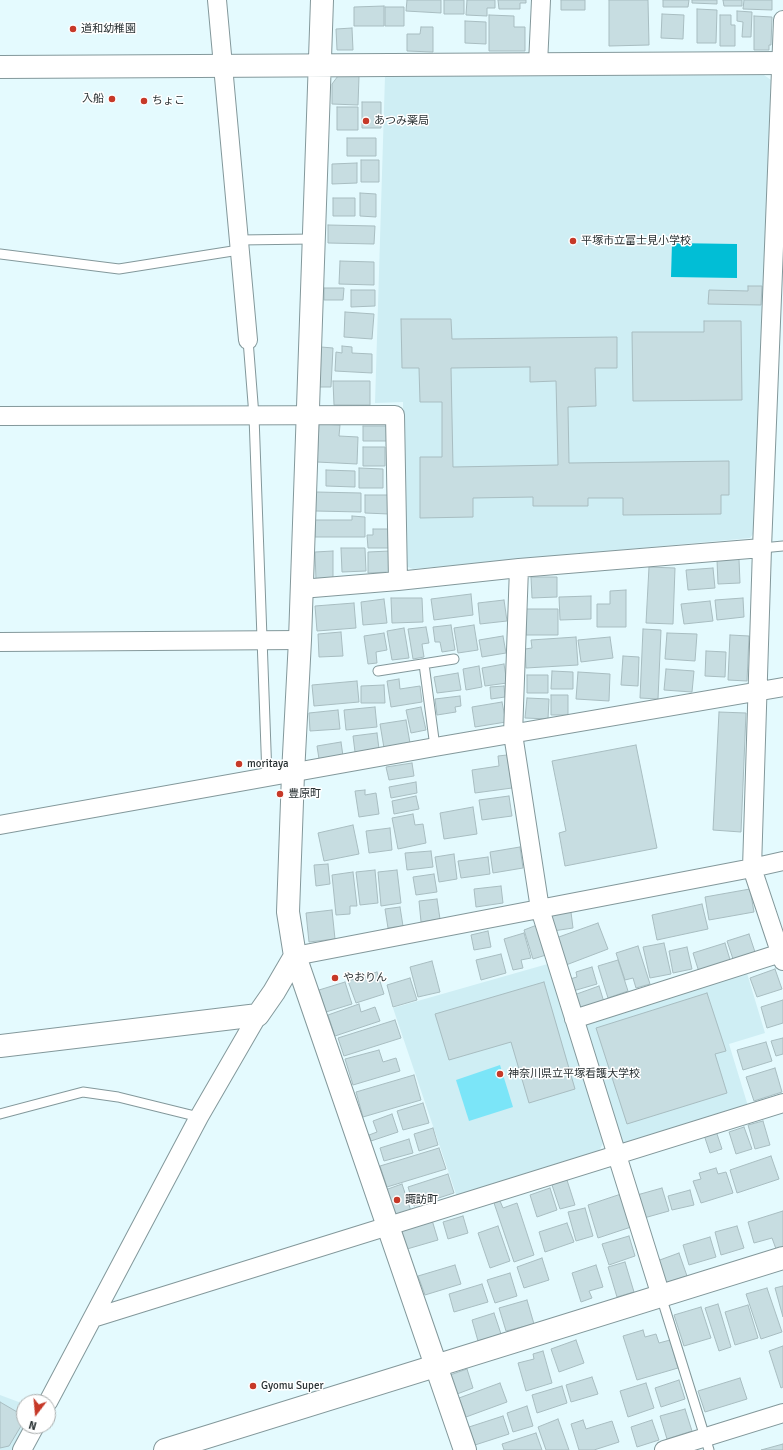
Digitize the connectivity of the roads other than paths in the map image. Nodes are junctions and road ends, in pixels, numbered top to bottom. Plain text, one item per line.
1 (217, 0) edge
2 (322, 0) edge
3 (541, 0) edge
4 (783, 20) edge
5 (538, 64) junction
6 (782, 64) edge
7 (320, 65) junction
8 (0, 67) edge
9 (222, 67) junction
10 (778, 238) edge
11 (313, 239) junction
12 (239, 245) junction
13 (0, 254) edge
14 (248, 340) joint
15 (776, 412) edge
16 (307, 415) junction
17 (0, 416) edge
18 (254, 416) junction
19 (783, 546) edge
20 (762, 548) junction
21 (519, 568) junction
22 (398, 581) junction
23 (301, 589) junction
24 (263, 640) junction
25 (300, 640) junction
26 (0, 642) edge
27 (454, 659) dead end
28 (424, 664) junction
29 (378, 671) dead end
30 (783, 688) edge
31 (757, 692) junction
32 (513, 734) junction
33 (435, 747) junction
34 (292, 774) junction
35 (267, 777) junction
36 (0, 824) edge
37 (783, 861) edge
38 (752, 868) junction
39 (540, 909) junction
40 (295, 956) junction
41 (782, 956) edge
42 (258, 1015) junction
43 (574, 1019) junction
44 (0, 1046) edge
45 (783, 1103) edge
46 (0, 1114) edge
47 (199, 1117) junction
48 (616, 1154) junction
49 (388, 1226) junction
50 (783, 1258) edge
51 (661, 1296) junction
52 (93, 1318) junction
53 (436, 1365) junction
54 (52, 1394) edge
55 (783, 1413) edge
56 (31, 1434) edge
57 (707, 1444) edge
58 (22, 1450) edge
59 (165, 1450) edge
60 (465, 1450) edge
61 (664, 1450) edge

1 - 9 street
2 - 7 street
3 - 5 street
4 - 6 street
5 - 6 street
5 - 7 street
6 - 10 street
7 - 9 street
7 - 11 street
8 - 9 street
9 - 12 street
10 - 15 street
11 - 12 lane
11 - 16 street
12 - 13 lane
12 - 14 street
14 - 18 lane
15 - 20 street
16 - 18 street
16 - 22 street
16 - 23 street
17 - 18 street
18 - 24 lane
19 - 20 lane
20 - 21 street
20 - 31 street
21 - 22 street
21 - 32 street
22 - 23 street
23 - 25 street
24 - 25 street
24 - 26 street
24 - 35 lane
25 - 34 street
27 - 28 lane
28 - 29 lane
28 - 33 lane
30 - 31 street
31 - 32 street
31 - 38 street
32 - 33 street
32 - 39 street
33 - 34 street
34 - 35 street
34 - 40 street
35 - 36 street
37 - 38 street
38 - 39 street
38 - 41 street
39 - 40 street
39 - 43 street
40 - 42 street
40 - 49 street
41 - 43 street
42 - 44 street
42 - 47 street
43 - 48 street
45 - 48 street
46 - 47 lane
47 - 52 street
48 - 49 street
48 - 51 street
49 - 52 street
49 - 53 street
50 - 51 street
51 - 53 street
51 - 57 lane
52 - 54 street
53 - 59 street
53 - 60 street
55 - 57 street
56 - 58 street
57 - 61 street

